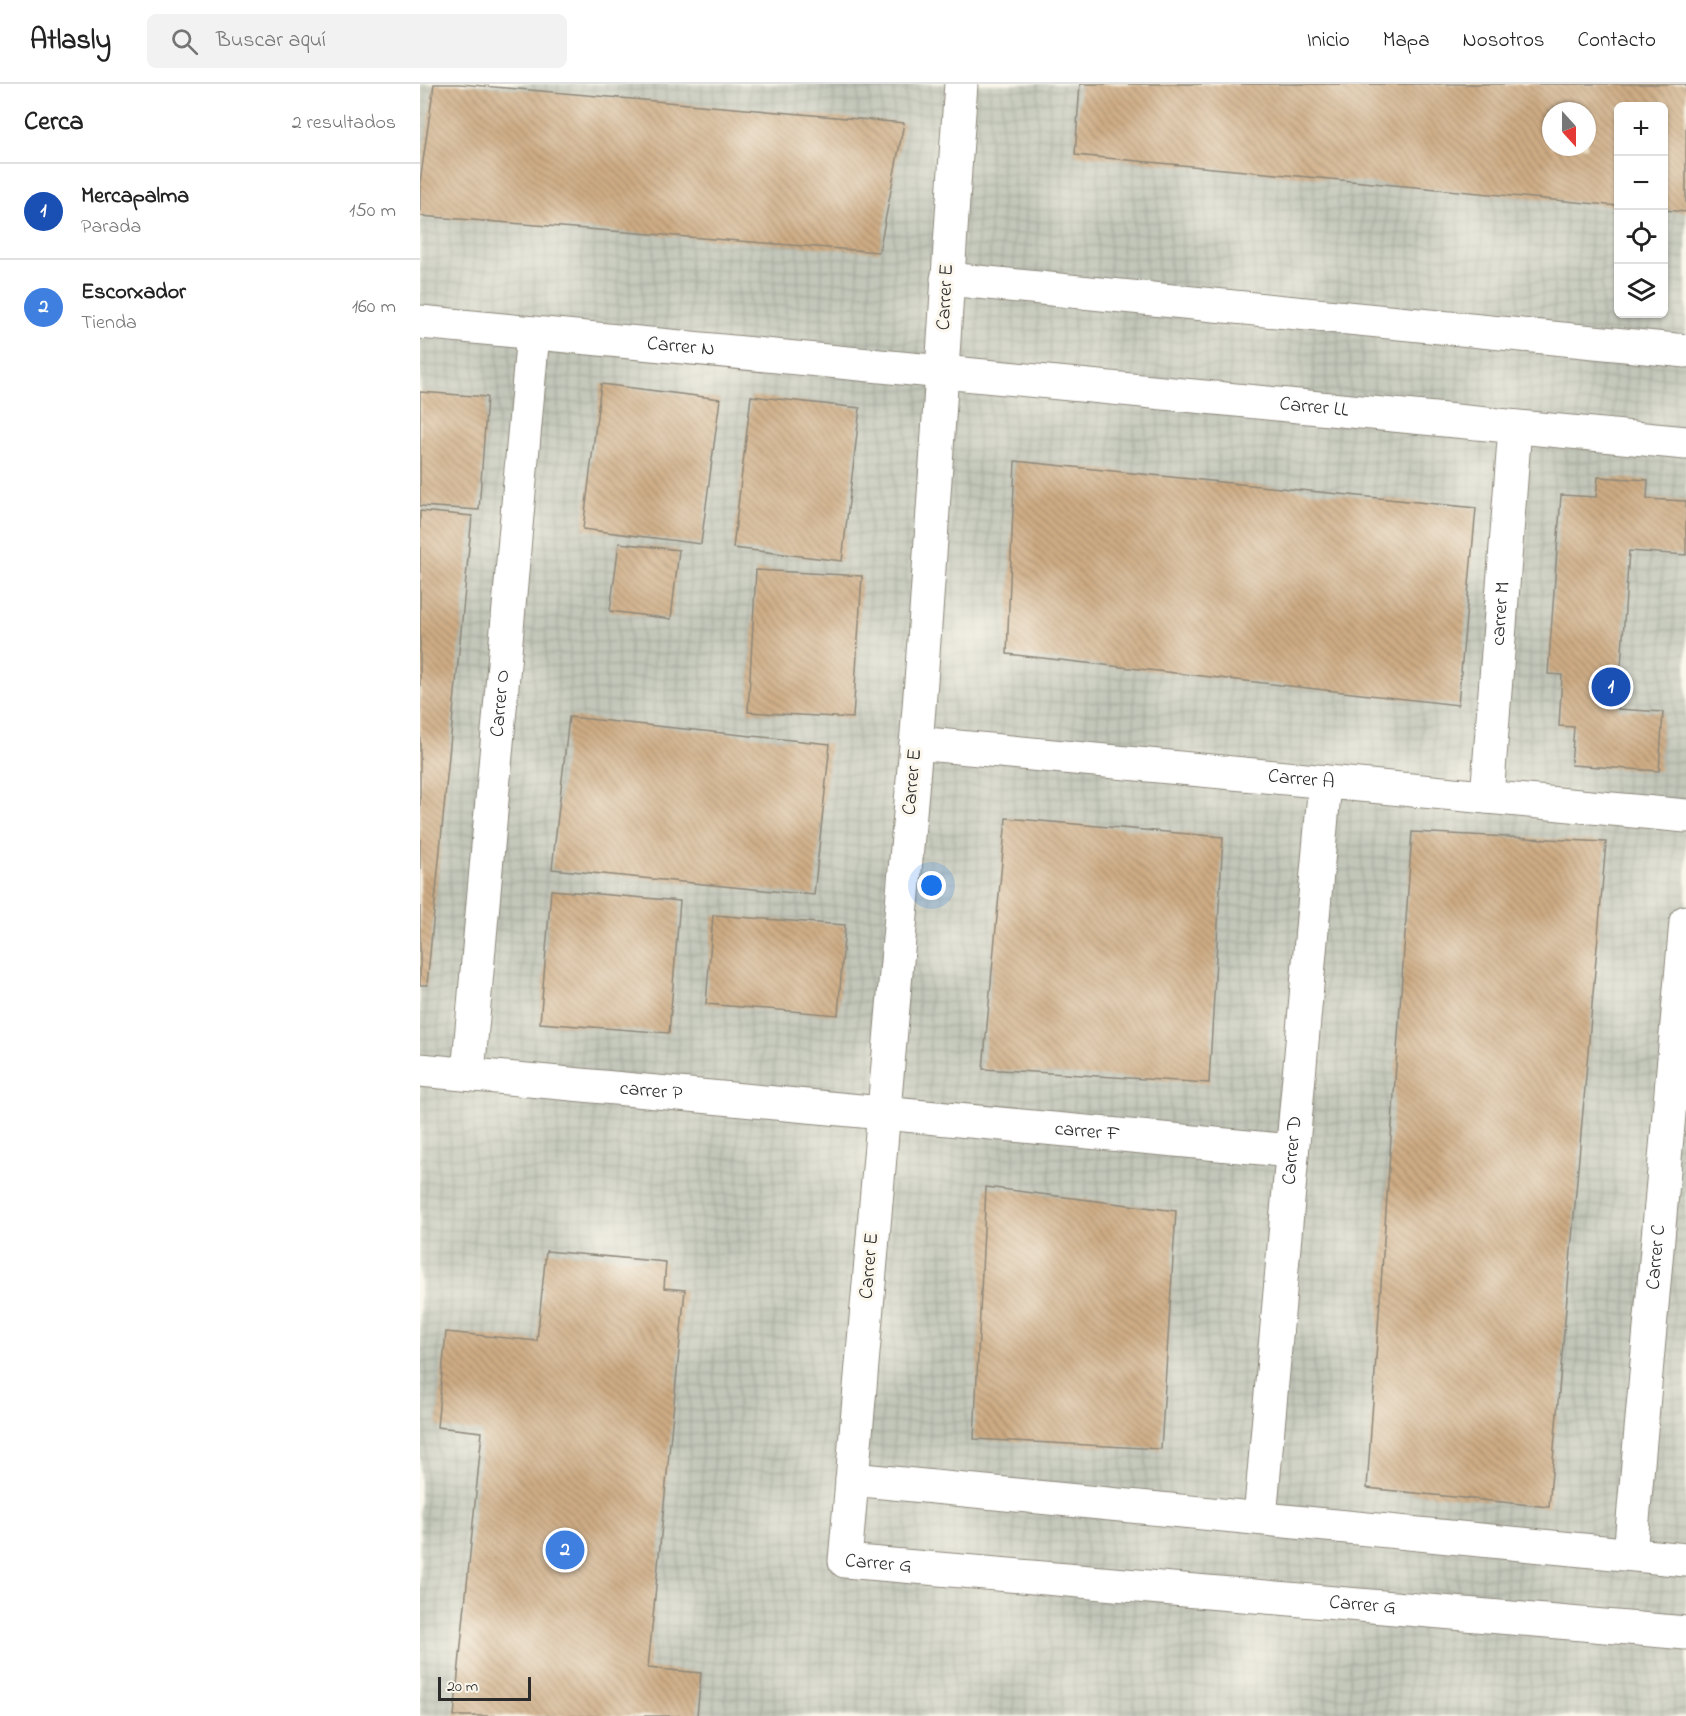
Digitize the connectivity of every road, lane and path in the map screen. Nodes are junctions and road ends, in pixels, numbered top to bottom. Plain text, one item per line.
1 (961, 84) edge
2 (946, 279) junction
3 (420, 322) edge
4 (532, 333) junction
5 (1686, 351) edge
6 (943, 371) junction
7 (1515, 428) junction
8 (1686, 442) edge
9 (916, 743) junction
10 (1325, 782) junction
11 (1487, 797) junction
12 (1686, 816) edge
13 (1686, 922) edge
14 (420, 1070) edge
15 (468, 1074) junction
16 (883, 1115) junction
17 (1292, 1151) junction
18 (852, 1479) junction
19 (1260, 1518) junction
20 (1630, 1554) junction
21 (1686, 1560) edge
22 (1686, 1633) edge

1 - 2 lane, Carrer E
2 - 5 lane
2 - 6 lane, Carrer E
3 - 4 lane, Carrer N
4 - 6 lane, Carrer N
4 - 15 lane, Carrer O
6 - 7 lane, Carrer LL
6 - 9 lane, Carrer E
7 - 8 lane, Carrer LL
7 - 11 lane, carrer M
9 - 10 lane, Carrer A
9 - 16 lane, Carrer E
10 - 11 lane, Carrer A
10 - 17 lane, Carrer D
11 - 12 lane, Carrer A
13 - 20 lane, Carrer C
14 - 15 lane, carrer P
15 - 16 lane, carrer P
16 - 17 lane, carrer F
16 - 18 lane, Carrer E
17 - 19 lane, Carrer D
18 - 19 lane
18 - 22 lane, Carrer G
19 - 20 lane
20 - 21 lane

